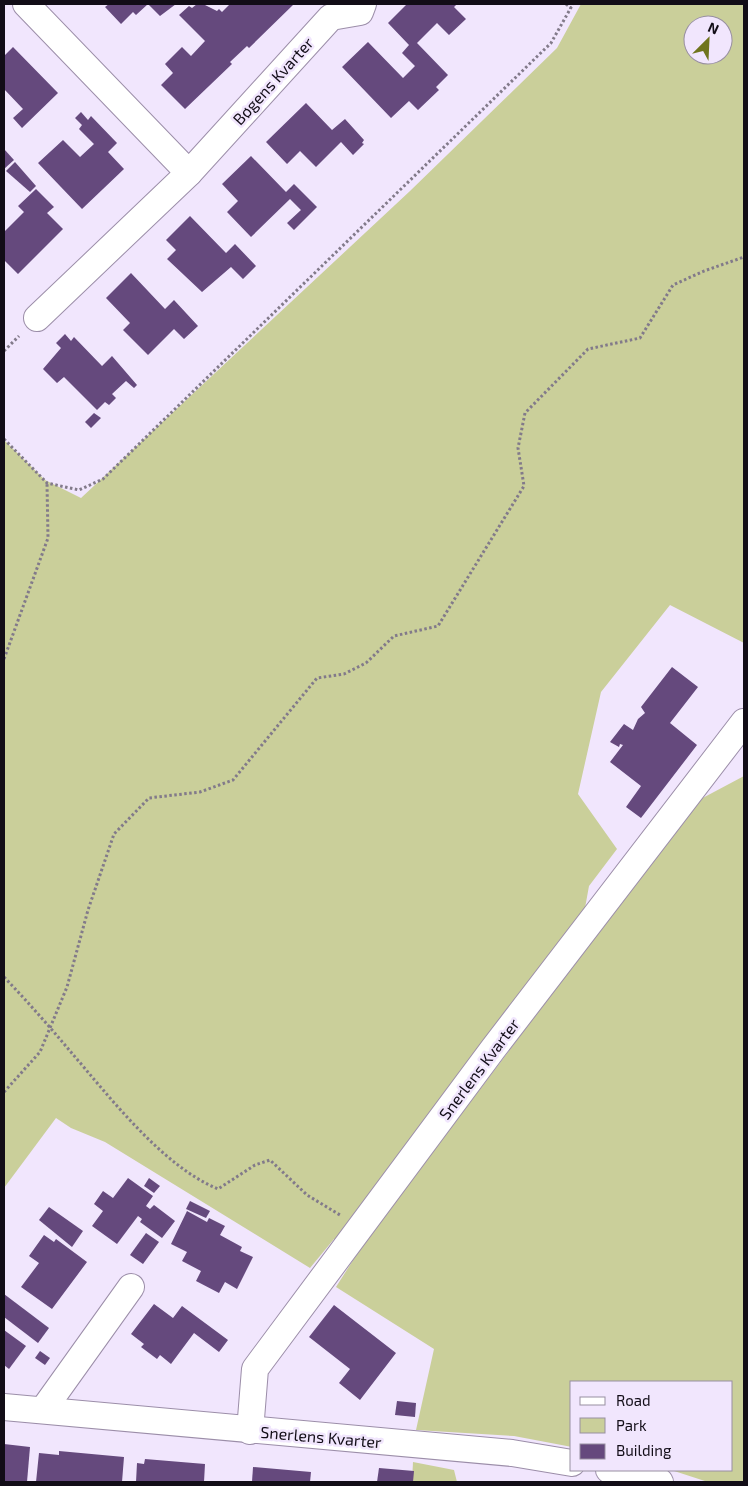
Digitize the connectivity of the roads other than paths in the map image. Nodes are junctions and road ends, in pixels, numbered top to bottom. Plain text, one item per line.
1 (26, 4) edge
2 (363, 4) edge
3 (189, 173) junction
4 (37, 318) dead end
5 (744, 722) edge
6 (131, 1286) dead end
7 (4, 1407) edge
8 (43, 1410) junction
9 (250, 1431) junction
10 (570, 1463) edge
11 (613, 1471) edge
12 (660, 1482) edge

1 - 3 street
2 - 3 street, Bøgens Kvarter
3 - 4 street, Bøgens Kvarter
5 - 9 street, Snerlens Kvarter
6 - 8 street
7 - 8 street, Snerlens Kvarter
8 - 9 street, Snerlens Kvarter
9 - 10 street, Snerlens Kvarter
11 - 12 street

